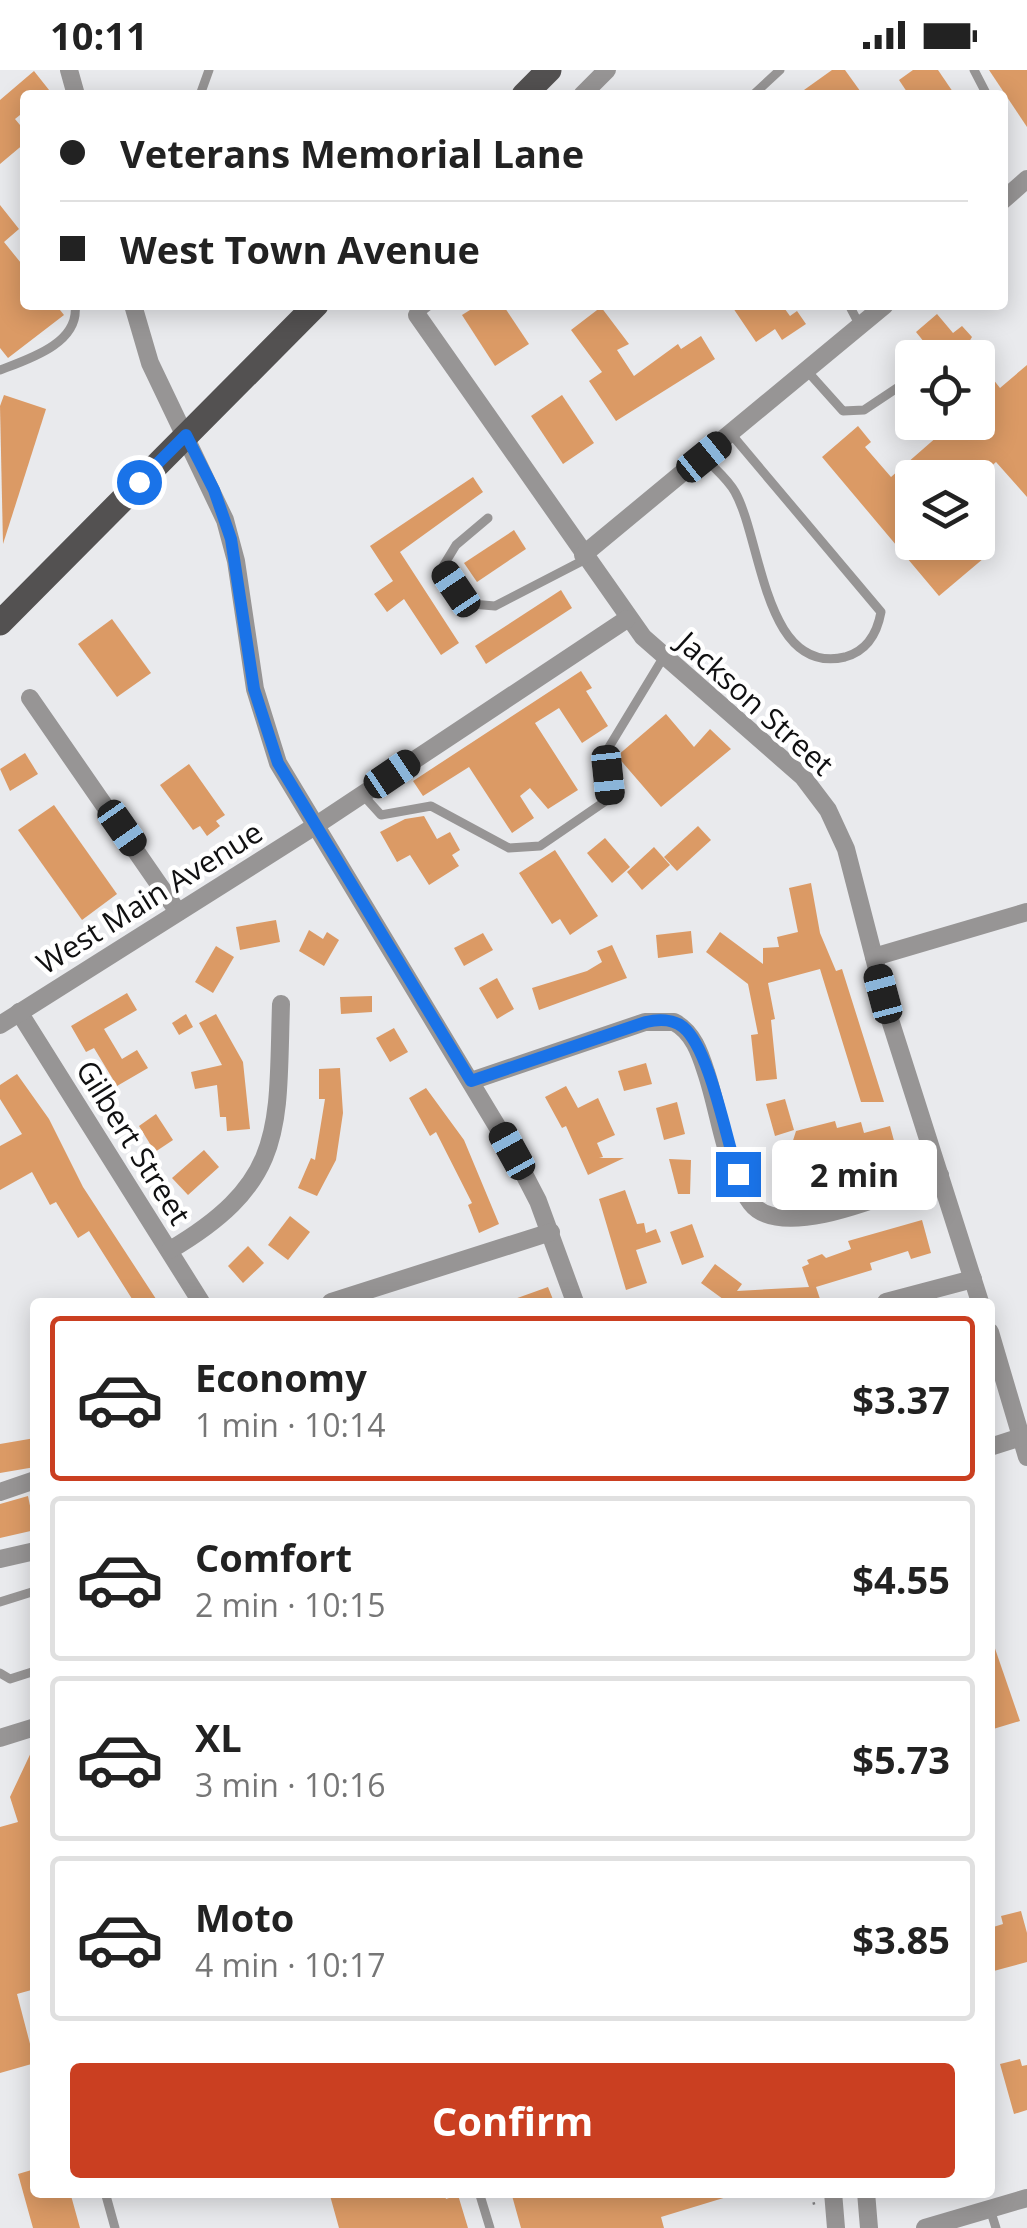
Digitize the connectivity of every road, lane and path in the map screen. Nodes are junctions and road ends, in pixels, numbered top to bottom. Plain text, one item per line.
1 (549, 70) edge
2 (607, 70) edge
3 (780, 70) edge
4 (529, 90) edge
5 (587, 90) edge
6 (758, 90) edge
7 (1027, 179) edge
8 (1008, 196) edge
9 (74, 310) edge
10 (134, 310) edge
11 (311, 310) edge
12 (424, 310) edge
13 (851, 310) edge
14 (879, 310) edge
15 (860, 326) junction
16 (0, 370) edge
17 (808, 372) junction
18 (895, 389) edge
19 (732, 434) junction
20 (186, 435) junction
21 (704, 457) junction
22 (488, 518) dead end
23 (584, 557) junction
24 (628, 619) junction
25 (0, 623) edge
26 (663, 658) junction
27 (30, 698) dead end
28 (362, 794) junction
29 (315, 826) junction
30 (178, 912) junction
31 (1027, 912) edge
32 (874, 957) junction
33 (281, 1004) dead end
34 (19, 1012) junction
35 (0, 1025) edge
36 (471, 1081) junction
37 (940, 1174) junction
38 (550, 1232) junction
39 (170, 1250) junction
40 (973, 1280) junction
41 (199, 1298) edge
42 (344, 1298) edge
43 (575, 1298) edge
44 (902, 1298) edge
45 (979, 1298) edge
46 (995, 1347) edge
47 (1024, 1436) edge
48 (995, 1445) edge
49 (1027, 1457) edge
50 (30, 1482) edge
51 (0, 1492) edge
52 (30, 1552) edge
53 (0, 1559) edge
54 (30, 1593) edge
55 (0, 1602) edge
56 (30, 1672) edge
57 (0, 1673) edge
58 (30, 1729) edge
59 (0, 1738) edge
60 (107, 2198) edge
61 (481, 2198) edge
62 (812, 2198) edge
63 (834, 2198) edge
64 (867, 2198) edge
65 (1027, 2198) edge
66 (990, 2208) junction
67 (816, 2212) dead end
68 (116, 2228) edge
69 (490, 2228) edge
70 (836, 2228) edge
71 (870, 2228) edge
72 (926, 2228) edge
73 (996, 2228) edge

1 - 4 main road
2 - 5 street
3 - 6 lane
7 - 8 street
9 - 16 lane
10 - 20 street
11 - 20 main road
12 - 23 street, Jackson Street
13 - 15 lane
14 - 15 street
15 - 17 street
17 - 18 lane
17 - 19 street
19 - 21 street
19 - 21 lane
20 - 25 main road
20 - 29 street
21 - 23 street
22 - 23 lane
23 - 24 street, Jackson Street
24 - 26 street, Jackson Street
24 - 28 street, West Main Avenue
26 - 28 lane
26 - 32 street, Jackson Street
27 - 30 street
28 - 29 street, West Main Avenue
29 - 30 street, West Main Avenue
29 - 36 street
30 - 34 street, West Main Avenue
31 - 32 street
32 - 37 street, Jackson Street
33 - 39 street
34 - 35 street, West Main Avenue
34 - 39 street, Gilbert Street
36 - 37 street
36 - 38 street
37 - 40 street, Jackson Street
38 - 42 street
38 - 43 street
39 - 41 street, Gilbert Street
40 - 44 street
40 - 45 street, Jackson Street
46 - 47 street
47 - 48 street
47 - 49 street
50 - 51 street
52 - 53 street
54 - 55 lane
56 - 57 lane
58 - 59 street
60 - 68 lane
61 - 69 lane
62 - 67 path
63 - 70 street
64 - 71 street
65 - 66 street
66 - 72 street
66 - 73 lane

